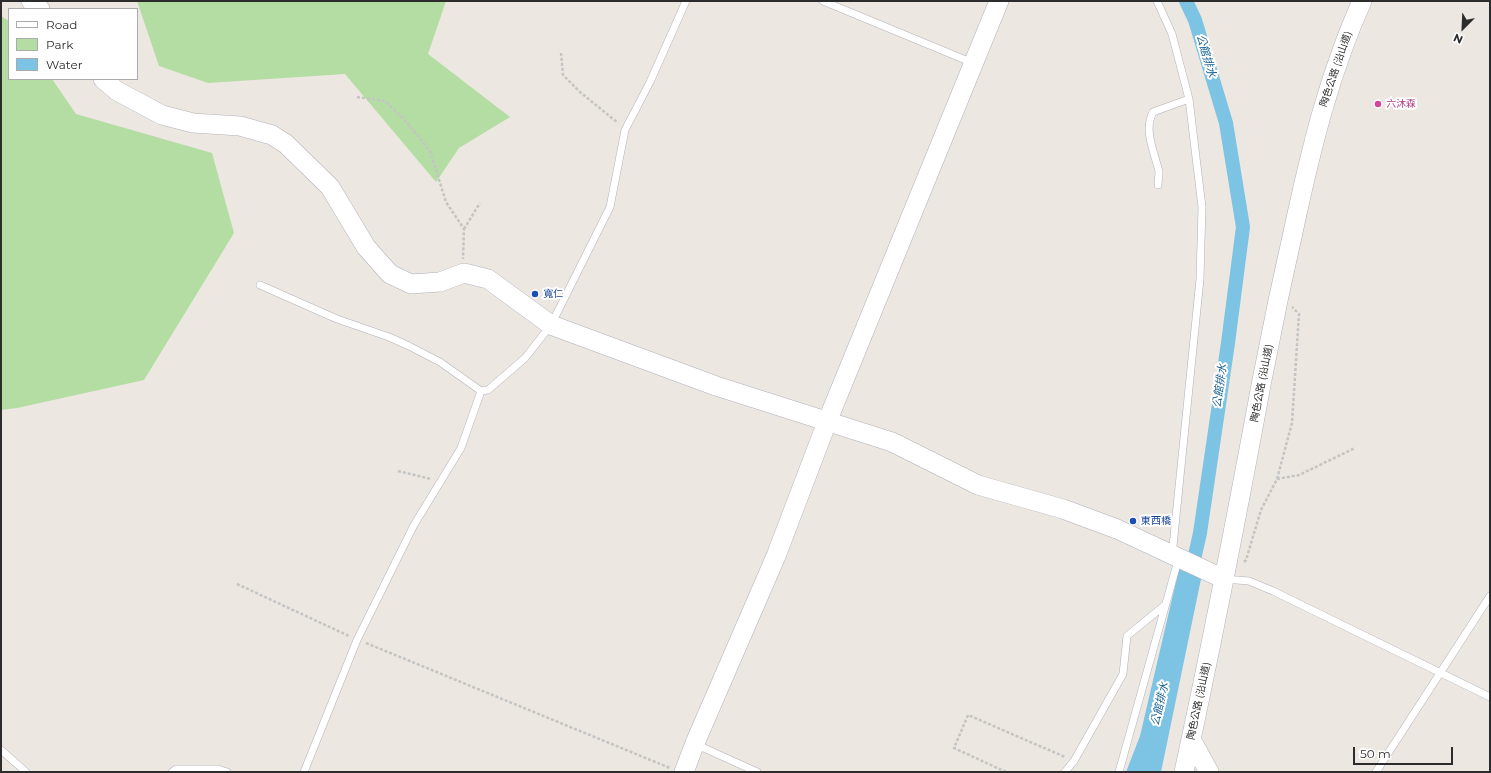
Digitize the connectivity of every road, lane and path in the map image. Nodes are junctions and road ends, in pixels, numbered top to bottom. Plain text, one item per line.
1 (30, 1) edge
2 (686, 1) edge
3 (823, 1) edge
4 (999, 1) edge
5 (1157, 1) edge
6 (1362, 1) edge
7 (39, 8) edge
8 (561, 53) dead end
9 (974, 64) junction
10 (104, 80) edge
11 (357, 97) dead end
12 (1189, 99) junction
13 (626, 130) junction
14 (1158, 185) dead end
15 (480, 203) dead end
16 (464, 229) junction
17 (464, 273) junction
18 (260, 285) dead end
19 (1278, 296) junction
20 (551, 325) junction
21 (481, 391) junction
22 (827, 422) junction
23 (1355, 448) dead end
24 (398, 472) dead end
25 (1277, 479) junction
26 (441, 482) junction
27 (1172, 556) junction
28 (1224, 579) junction
29 (237, 584) dead end
30 (1490, 596) edge
31 (1165, 605) junction
32 (358, 640) junction
33 (1441, 673) junction
34 (1490, 697) edge
35 (1191, 738) junction
36 (695, 743) junction
37 (1, 750) edge
38 (1074, 761) junction
39 (678, 770) edge
40 (26, 772) edge
41 (172, 772) edge
42 (227, 772) edge
43 (304, 772) edge
44 (757, 772) edge
45 (1006, 772) edge
46 (1065, 772) edge
47 (1119, 772) edge
48 (1184, 772) edge
49 (1208, 772) edge
50 (1376, 772) edge

1 - 7 street
2 - 13 lane
3 - 9 lane
4 - 9 street
5 - 12 lane
6 - 19 street, 陶色公路 (沿山道)
8 - 13 path
9 - 22 street
10 - 17 street
11 - 16 path
12 - 14 lane
12 - 27 lane
13 - 20 lane
15 - 16 path
16 - 17 path
17 - 20 street
18 - 21 lane
19 - 25 path
19 - 28 street, 陶色公路 (沿山道)
20 - 21 lane
20 - 22 street
21 - 26 lane
22 - 27 street
22 - 36 street
23 - 25 path
24 - 26 path
25 - 28 path
26 - 32 lane
27 - 28 street
27 - 31 lane
28 - 33 lane
28 - 35 street, 陶色公路 (沿山道)
29 - 32 path
30 - 33 lane
31 - 38 lane
31 - 47 lane
32 - 39 path
32 - 43 lane
33 - 34 lane
33 - 50 lane
35 - 48 street, 陶色公路 (沿山道)
35 - 49 street
36 - 39 street
36 - 44 lane
37 - 40 lane
38 - 45 path
38 - 46 lane
41 - 42 lane

